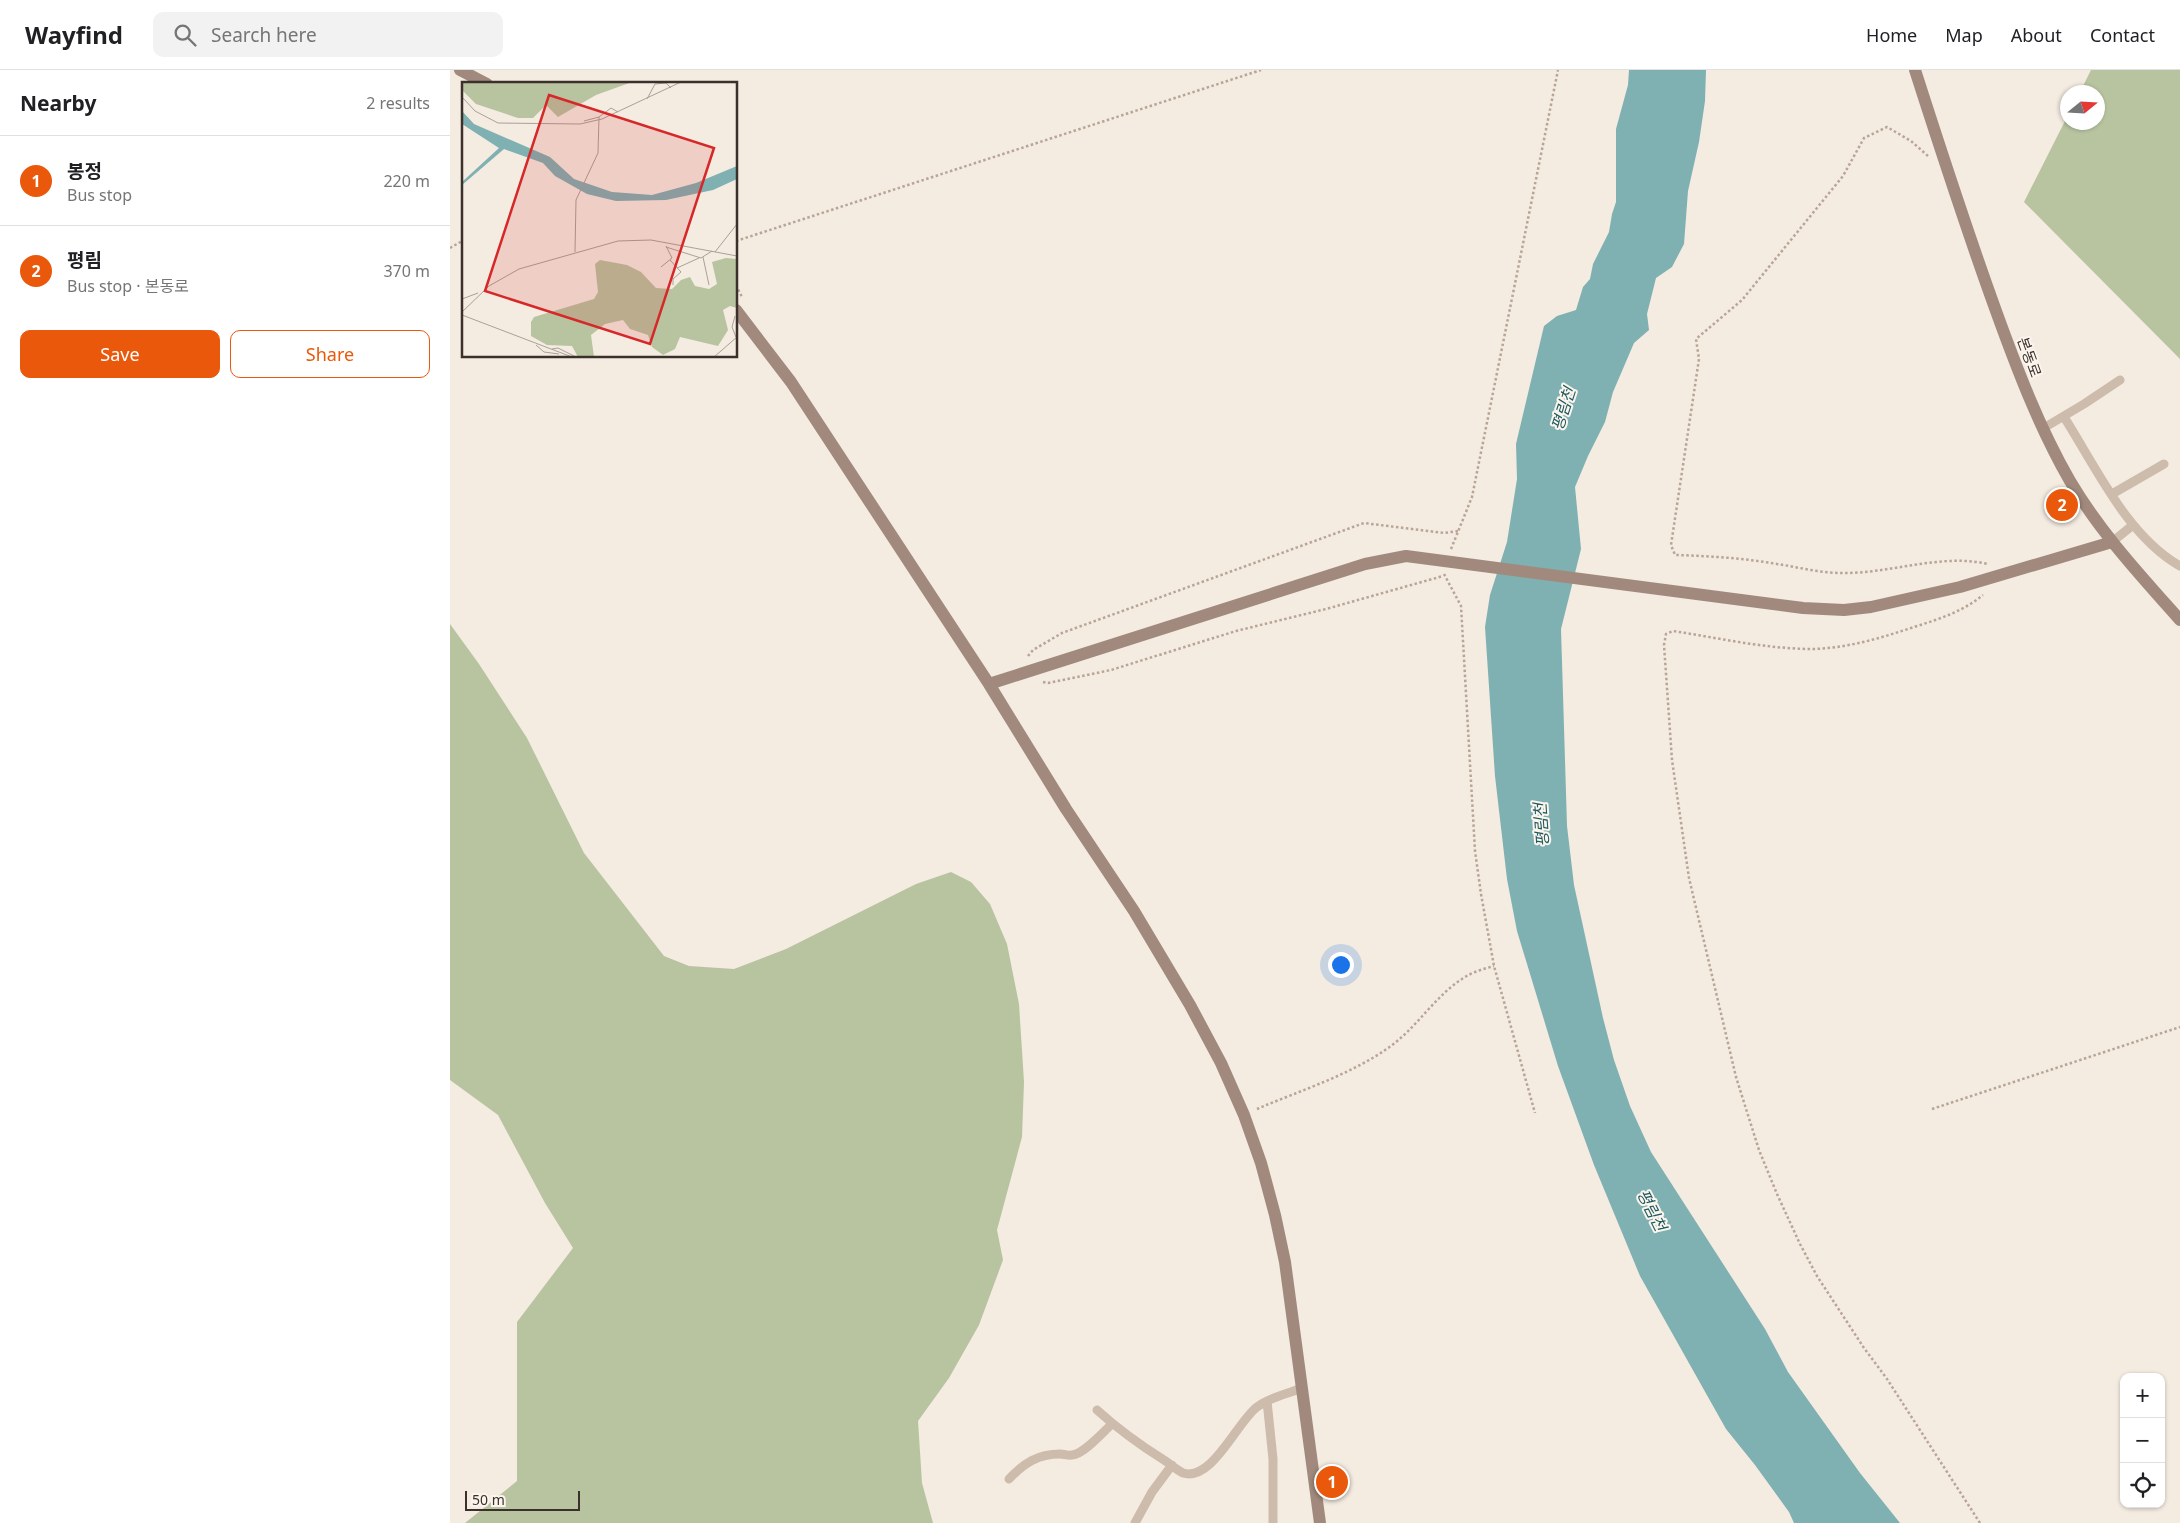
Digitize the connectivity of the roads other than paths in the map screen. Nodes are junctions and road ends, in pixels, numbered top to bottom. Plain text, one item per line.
1 (460, 70) edge
2 (475, 70) edge
3 (1915, 70) edge
4 (485, 82) edge
5 (487, 82) edge
6 (738, 313) edge
7 (2120, 380) dead end
8 (2064, 417) junction
9 (2042, 429) junction
10 (2164, 464) dead end
11 (2112, 494) junction
12 (2133, 525) junction
13 (2112, 542) junction
14 (2180, 566) edge
15 (2180, 620) edge
16 (989, 684) junction
17 (1302, 1388) junction
18 (1267, 1400) junction
19 (1097, 1410) dead end
20 (1112, 1424) junction
21 (1172, 1465) junction
22 (1009, 1479) dead end
23 (1134, 1523) edge
24 (1273, 1523) edge
25 (1320, 1523) edge

1 - 4 street
2 - 5 street
3 - 9 street, 본동로
6 - 16 street
7 - 8 lane
8 - 9 lane
8 - 11 lane
9 - 13 street, 본동로
10 - 11 lane
11 - 12 lane
12 - 13 lane
12 - 14 lane
13 - 15 street, 본동로
13 - 16 street
16 - 17 street
17 - 18 lane
17 - 25 street
18 - 21 lane
18 - 24 lane
19 - 20 lane
20 - 21 lane
20 - 22 lane
21 - 23 lane

